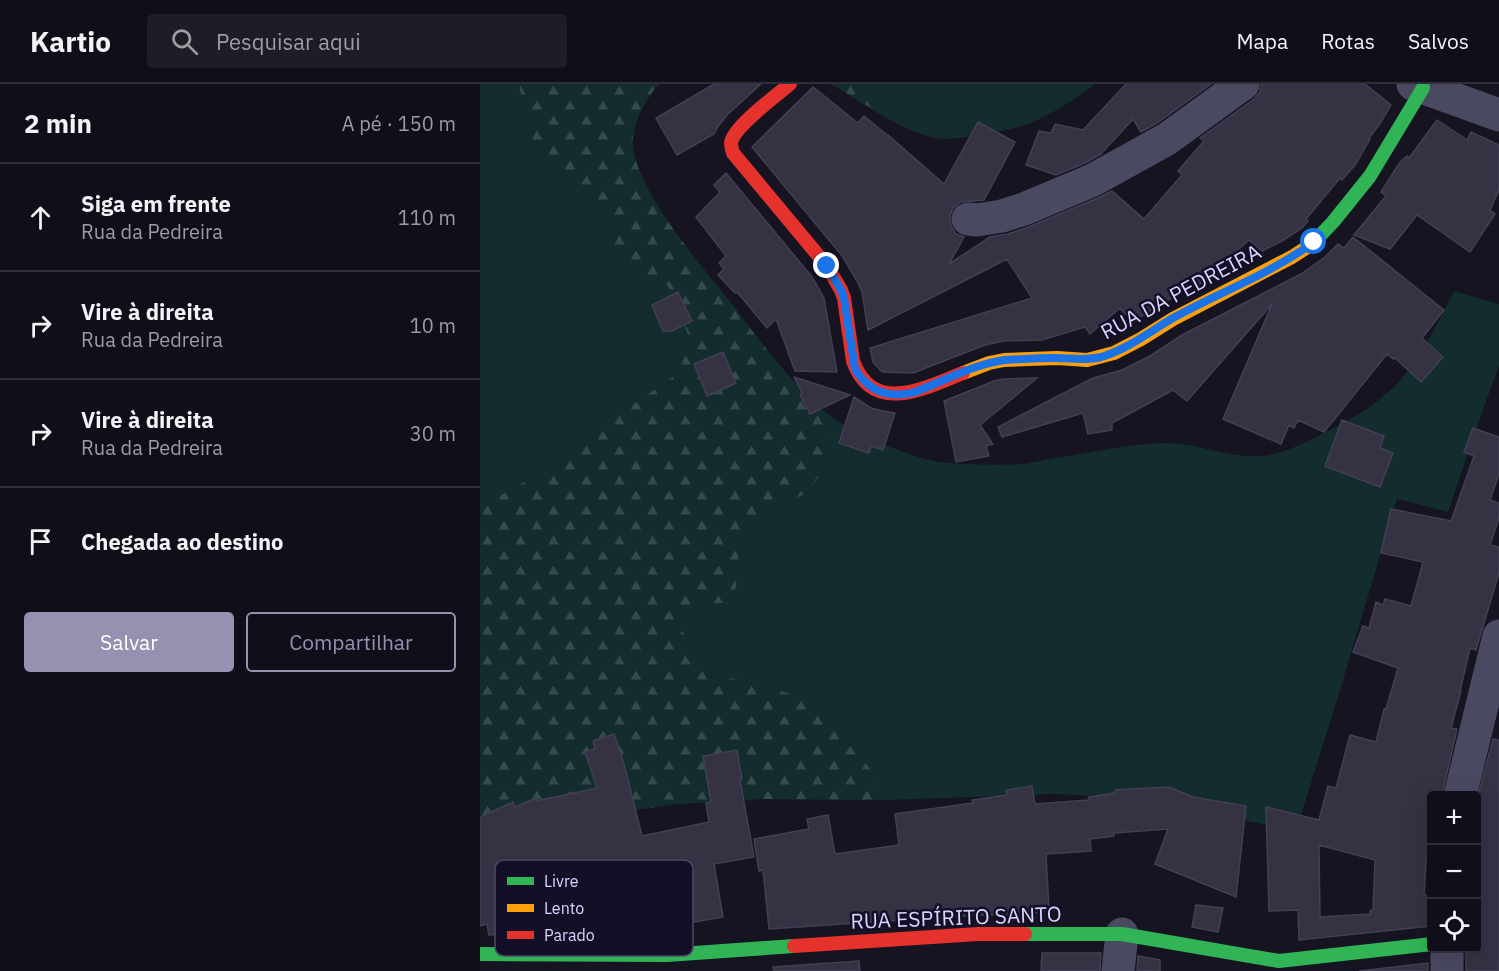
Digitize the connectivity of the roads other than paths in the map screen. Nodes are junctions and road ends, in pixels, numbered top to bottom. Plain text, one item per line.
1 (790, 84) edge
2 (1242, 84) edge
3 (1418, 86) edge
4 (1499, 115) edge
5 (968, 219) dead end
6 (1499, 636) edge
7 (1461, 791) edge
8 (1122, 934) junction
9 (1427, 946) edge
10 (1447, 953) edge
11 (480, 954) edge
12 (495, 955) edge
13 (522, 956) edge
14 (667, 963) edge
15 (1280, 966) edge
16 (1118, 971) edge
17 (1447, 971) edge

1 - 3 street, RUA DA PEDREIRA
2 - 5 street
3 - 4 street
6 - 7 street
8 - 14 street, RUA ESPÍRITO SANTO
8 - 15 street, RUA ESPÍRITO SANTO
8 - 16 street
9 - 15 street, RUA ESPÍRITO SANTO
10 - 17 street
11 - 12 street, RUA ESPÍRITO SANTO
13 - 14 street, RUA ESPÍRITO SANTO

